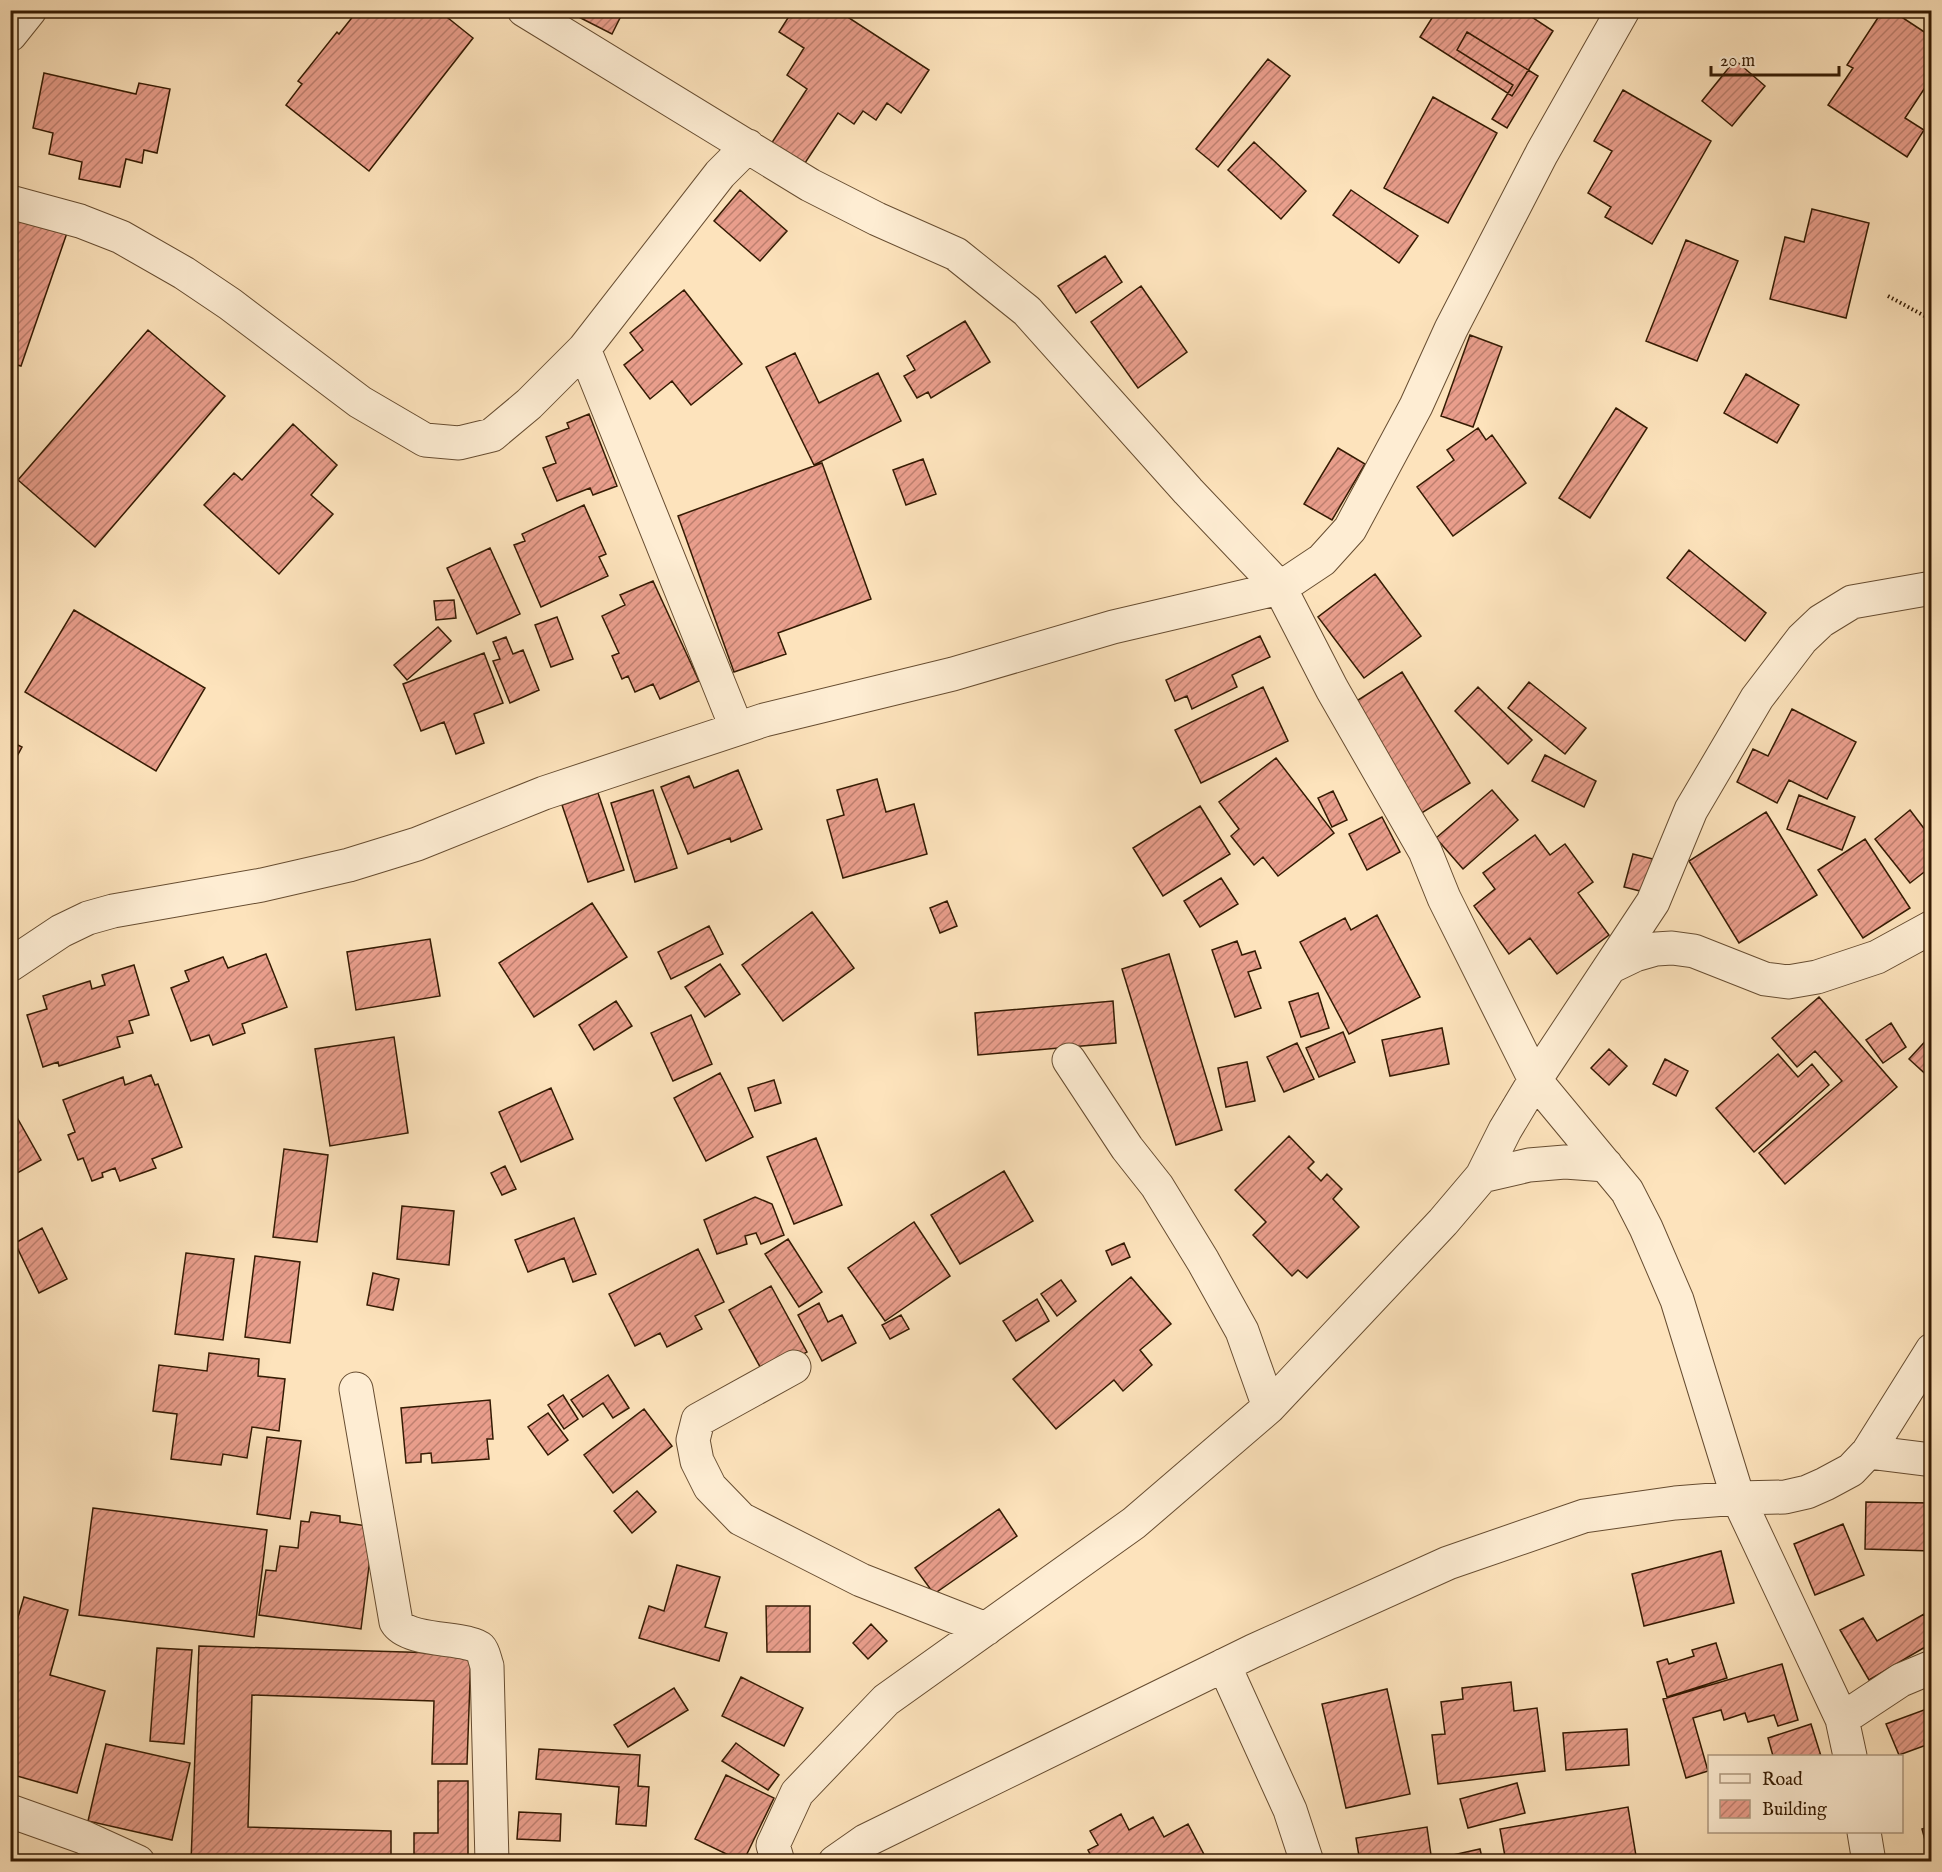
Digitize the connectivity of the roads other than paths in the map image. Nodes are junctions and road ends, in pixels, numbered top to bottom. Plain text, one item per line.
1 (30, 10) edge
2 (524, 10) edge
3 (1623, 10) edge
4 (10, 35) edge
5 (748, 147) junction
6 (10, 202) edge
7 (584, 349) junction
8 (1280, 588) junction
9 (1932, 588) edge
10 (737, 729) junction
11 (1932, 927) edge
12 (10, 964) edge
13 (1612, 966) junction
14 (1069, 1060) dead end
15 (1535, 1080) junction
16 (1606, 1165) junction
17 (1482, 1176) junction
18 (1932, 1350) edge
19 (794, 1367) dead end
20 (356, 1389) dead end
21 (1269, 1407) junction
22 (1868, 1452) junction
23 (1932, 1460) edge
24 (1738, 1498) junction
25 (986, 1629) junction
26 (1224, 1665) junction
27 (1932, 1667) edge
28 (1842, 1719) junction
29 (1850, 1755) edge
30 (10, 1811) edge
31 (1864, 1833) edge
32 (138, 1862) edge
33 (492, 1862) edge
34 (777, 1862) edge
35 (835, 1862) edge
36 (1306, 1862) edge
37 (1869, 1862) edge

1 - 4 street
2 - 5 street
3 - 8 street
5 - 7 street
5 - 8 street
6 - 7 street
7 - 10 street
8 - 10 street
8 - 15 street
9 - 13 street
10 - 12 street
11 - 13 street
13 - 15 street
14 - 21 street
15 - 16 street
15 - 17 street
16 - 17 street
16 - 24 street
17 - 21 street
18 - 22 street
19 - 25 street
20 - 33 street
21 - 25 street
22 - 23 street
22 - 24 street
24 - 26 street
24 - 28 street
25 - 34 street
26 - 35 street
26 - 36 street
27 - 28 street
28 - 29 street
30 - 32 street
31 - 37 street

